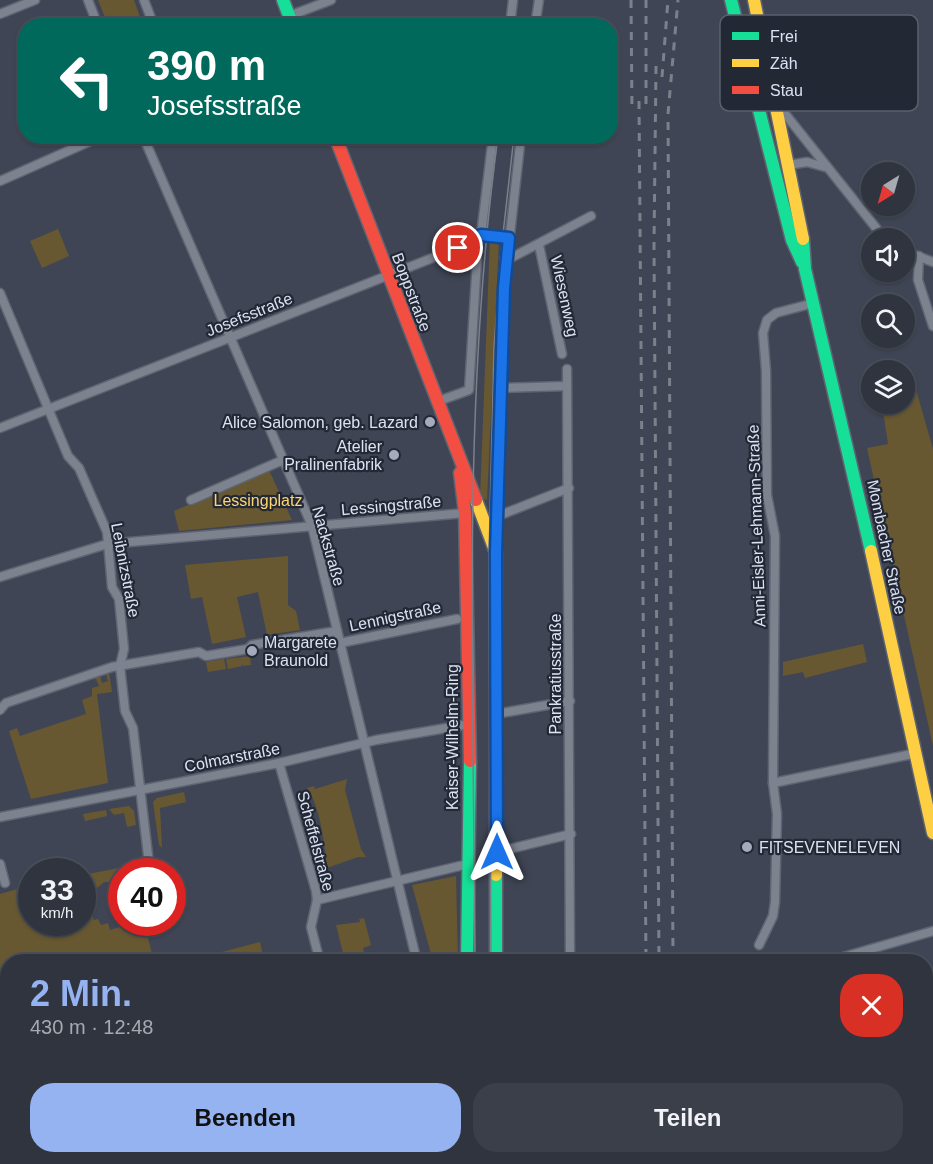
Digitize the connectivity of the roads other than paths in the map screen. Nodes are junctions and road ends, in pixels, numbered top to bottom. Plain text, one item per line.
1 (35, 0) edge
2 (88, 0) edge
3 (144, 0) edge
4 (283, 0) edge
5 (331, 0) edge
6 (513, 0) edge
7 (539, 0) edge
8 (731, 0) edge
9 (754, 0) edge
10 (0, 14) edge
11 (735, 15) edge
12 (757, 15) edge
13 (95, 18) edge
14 (151, 18) edge
15 (290, 18) edge
16 (297, 18) edge
17 (511, 18) edge
18 (536, 18) edge
19 (758, 111) edge
20 (776, 111) edge
21 (784, 111) edge
22 (84, 144) edge
23 (146, 144) edge
24 (338, 144) edge
25 (492, 144) edge
26 (520, 144) edge
27 (767, 147) junction
28 (788, 165) junction
29 (828, 169) junction
30 (0, 181) edge
31 (591, 216) dead end
32 (876, 228) edge
33 (481, 235) junction
34 (509, 238) junction
35 (539, 245) junction
36 (458, 248) junction
37 (915, 255) edge
38 (919, 256) junction
39 (507, 260) junction
40 (933, 262) edge
41 (805, 269) junction
42 (388, 276) junction
43 (0, 293) edge
44 (814, 303) junction
45 (933, 326) edge
46 (230, 338) junction
47 (562, 354) dead end
48 (567, 369) dead end
49 (567, 386) junction
50 (501, 388) junction
51 (436, 402) junction
52 (48, 410) junction
53 (0, 428) edge
54 (283, 460) junction
55 (458, 460) junction
56 (569, 488) junction
57 (191, 500) dead end
58 (465, 513) junction
59 (498, 516) junction
60 (312, 526) junction
61 (107, 544) junction
62 (496, 553) junction
63 (0, 577) edge
64 (457, 619) dead end
65 (337, 631) junction
66 (340, 643) junction
67 (120, 666) junction
68 (570, 701) junction
69 (0, 710) edge
70 (496, 714) junction
71 (470, 724) junction
72 (363, 743) junction
73 (917, 753) junction
74 (279, 763) junction
75 (773, 783) junction
76 (139, 790) junction
77 (0, 818) edge
78 (933, 833) edge
79 (571, 834) junction
80 (497, 852) junction
81 (148, 858) edge
82 (0, 864) edge
83 (468, 864) junction
84 (399, 879) junction
85 (5, 883) dead end
86 (317, 900) junction
87 (933, 932) edge
88 (759, 945) dead end
89 (318, 954) edge
90 (415, 954) edge
91 (467, 954) edge
92 (496, 954) edge
93 (570, 954) edge
94 (855, 954) edge

1 - 10 street
2 - 13 street
3 - 14 street
4 - 15 street
5 - 16 street
6 - 17 street
7 - 18 street
8 - 11 street, Mombacher Straße
9 - 12 street, Mombacher Straße
19 - 27 street, Mombacher Straße
20 - 28 street, Mombacher Straße
21 - 29 street
22 - 30 street
23 - 46 street, Nackstraße
24 - 42 street, Boppstraße
25 - 33 street
26 - 34 street
27 - 28 street
27 - 41 street, Mombacher Straße
28 - 29 street
28 - 41 street, Mombacher Straße
29 - 32 street
31 - 35 street
33 - 34 street
33 - 36 street, Josefsstraße
34 - 39 street
35 - 39 street
35 - 47 street, Wiesenweg
36 - 42 street, Josefsstraße
36 - 51 street
37 - 38 street
38 - 40 street
38 - 45 street
39 - 50 street
41 - 44 street, Mombacher Straße
42 - 46 street, Josefsstraße
42 - 51 street, Boppstraße
43 - 52 street, Leibnizstraße
44 - 73 street, Mombacher Straße
44 - 75 street, Anni-Eisler-Lehmann-Straße
46 - 52 street, Josefsstraße
46 - 54 street, Nackstraße
48 - 49 street
49 - 50 street
49 - 56 street, Pankratiusstraße
50 - 59 street
51 - 55 street, Boppstraße
52 - 53 street, Josefsstraße
52 - 61 street, Leibnizstraße
54 - 57 street
54 - 60 street, Nackstraße
55 - 58 street, Boppstraße
55 - 62 street, Boppstraße
56 - 59 street
56 - 68 street, Pankratiusstraße
58 - 60 street, Lessingstraße
58 - 71 street, Kaiser-Wilhelm-Ring
59 - 62 street
60 - 61 street, Lessingstraße
60 - 65 street, Nackstraße
61 - 63 street, Lessingstraße
61 - 67 street, Leibnizstraße
62 - 70 street
64 - 66 street, Lennigstraße
65 - 66 street, Nackstraße
65 - 67 street
66 - 72 street, Nackstraße
67 - 69 street
67 - 76 street, Leibnizstraße
68 - 70 street
68 - 79 street, Pankratiusstraße
70 - 80 street
71 - 72 street, Colmarstraße
71 - 83 street, Kaiser-Wilhelm-Ring
72 - 74 street, Colmarstraße
72 - 84 street, Nackstraße
73 - 75 street
73 - 78 street, Mombacher Straße
74 - 76 street, Colmarstraße
74 - 86 street, Scheffelstraße
75 - 88 street, Anni-Eisler-Lehmann-Straße
76 - 77 street, Colmarstraße
76 - 81 street, Leibnizstraße
79 - 80 street
79 - 93 street, Pankratiusstraße
80 - 92 street
82 - 85 street
83 - 84 street
83 - 91 street, Kaiser-Wilhelm-Ring
84 - 86 street
84 - 90 street, Nackstraße
86 - 89 street, Scheffelstraße
87 - 94 street

